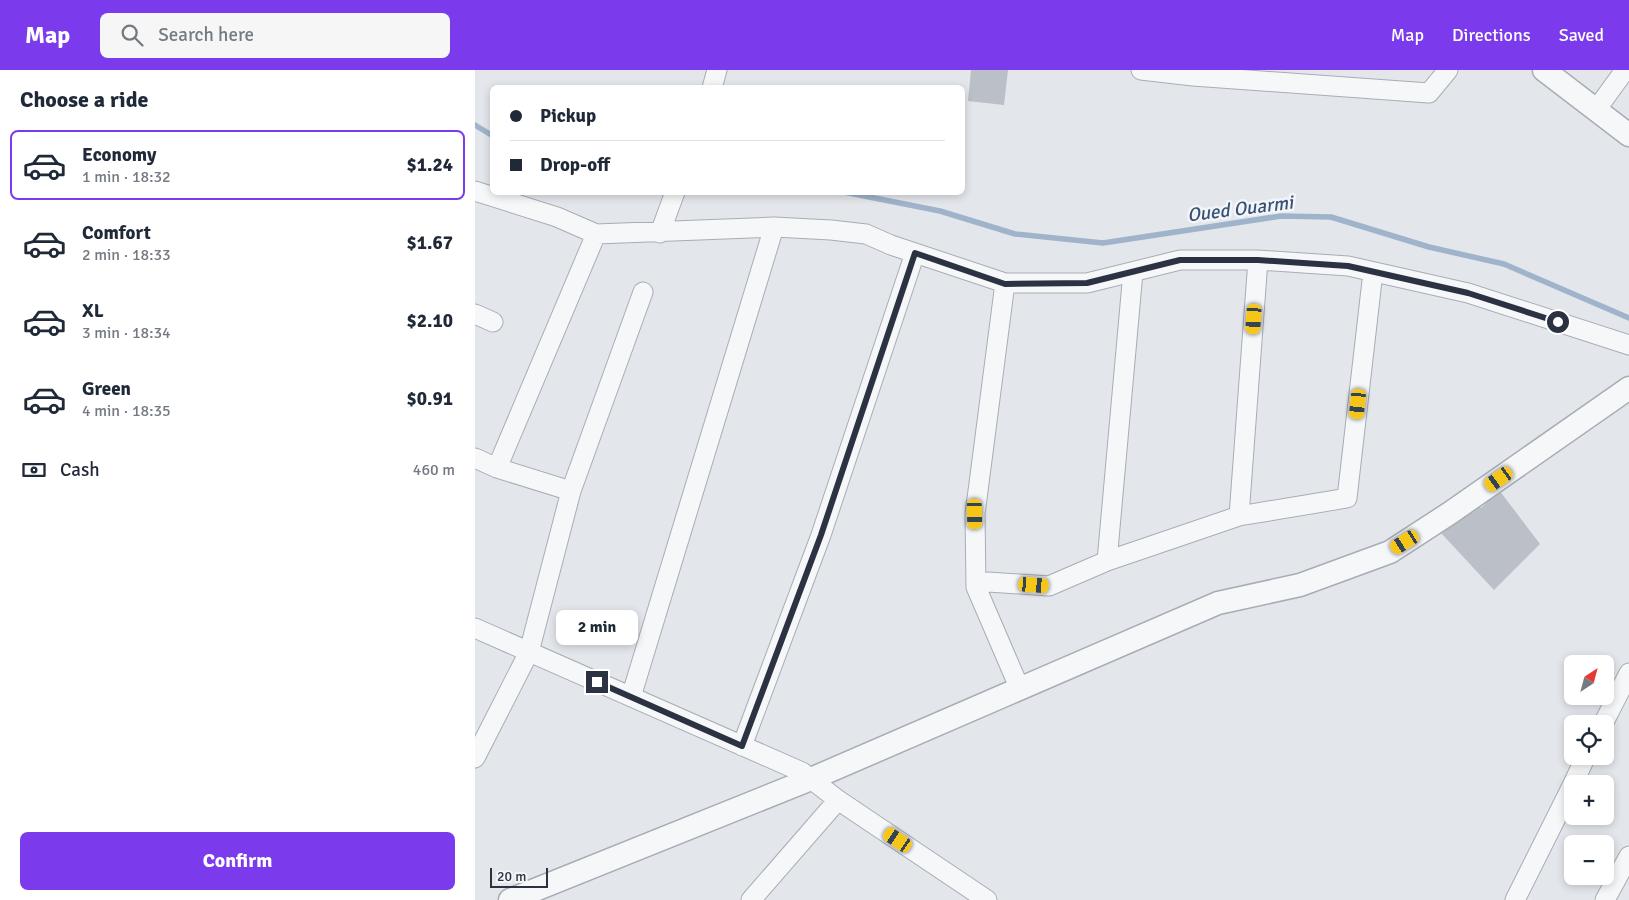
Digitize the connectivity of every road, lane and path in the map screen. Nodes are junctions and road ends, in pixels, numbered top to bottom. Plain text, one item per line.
1 (1141, 70) edge
2 (1448, 70) edge
3 (1544, 70) edge
4 (1625, 70) edge
5 (1194, 73) edge
6 (1596, 110) junction
7 (1629, 135) edge
8 (475, 191) edge
9 (674, 195) edge
10 (774, 227) junction
11 (660, 233) junction
12 (596, 234) junction
13 (915, 253) junction
14 (1258, 260) junction
15 (1133, 272) junction
16 (1373, 272) junction
17 (1005, 284) junction
18 (643, 292) dead end
19 (475, 314) edge
20 (493, 322) dead end
21 (1629, 345) edge
22 (1629, 388) edge
23 (475, 458) edge
24 (497, 468) junction
25 (571, 491) junction
26 (1239, 516) junction
27 (1107, 561) junction
28 (976, 586) junction
29 (475, 628) edge
30 (529, 652) junction
31 (1629, 673) edge
32 (1019, 687) junction
33 (631, 697) junction
34 (1608, 715) edge
35 (742, 746) junction
36 (475, 758) edge
37 (811, 779) junction
38 (838, 800) junction
39 (1564, 802) edge
40 (1629, 856) edge
41 (510, 900) edge
42 (751, 900) edge
43 (987, 900) edge
44 (1515, 900) edge
45 (1605, 900) edge

1 - 5 street
2 - 5 street
3 - 6 street
4 - 6 street
6 - 7 street
8 - 12 street
9 - 11 street
10 - 11 street
10 - 13 street
10 - 33 street
11 - 12 street
12 - 24 street
13 - 17 street
13 - 35 street
14 - 15 street
14 - 16 street
14 - 26 street
15 - 17 street
15 - 27 street
16 - 21 street
16 - 26 street
17 - 28 street
18 - 25 street
19 - 20 street
22 - 32 street
23 - 24 street
24 - 25 street
25 - 30 street
26 - 27 street
27 - 28 street
28 - 32 street
29 - 30 street
30 - 33 street
30 - 36 street
31 - 34 street
32 - 37 street
33 - 35 street
35 - 37 street
37 - 38 street
37 - 41 street
38 - 42 street
38 - 43 street
39 - 44 street
40 - 45 street

